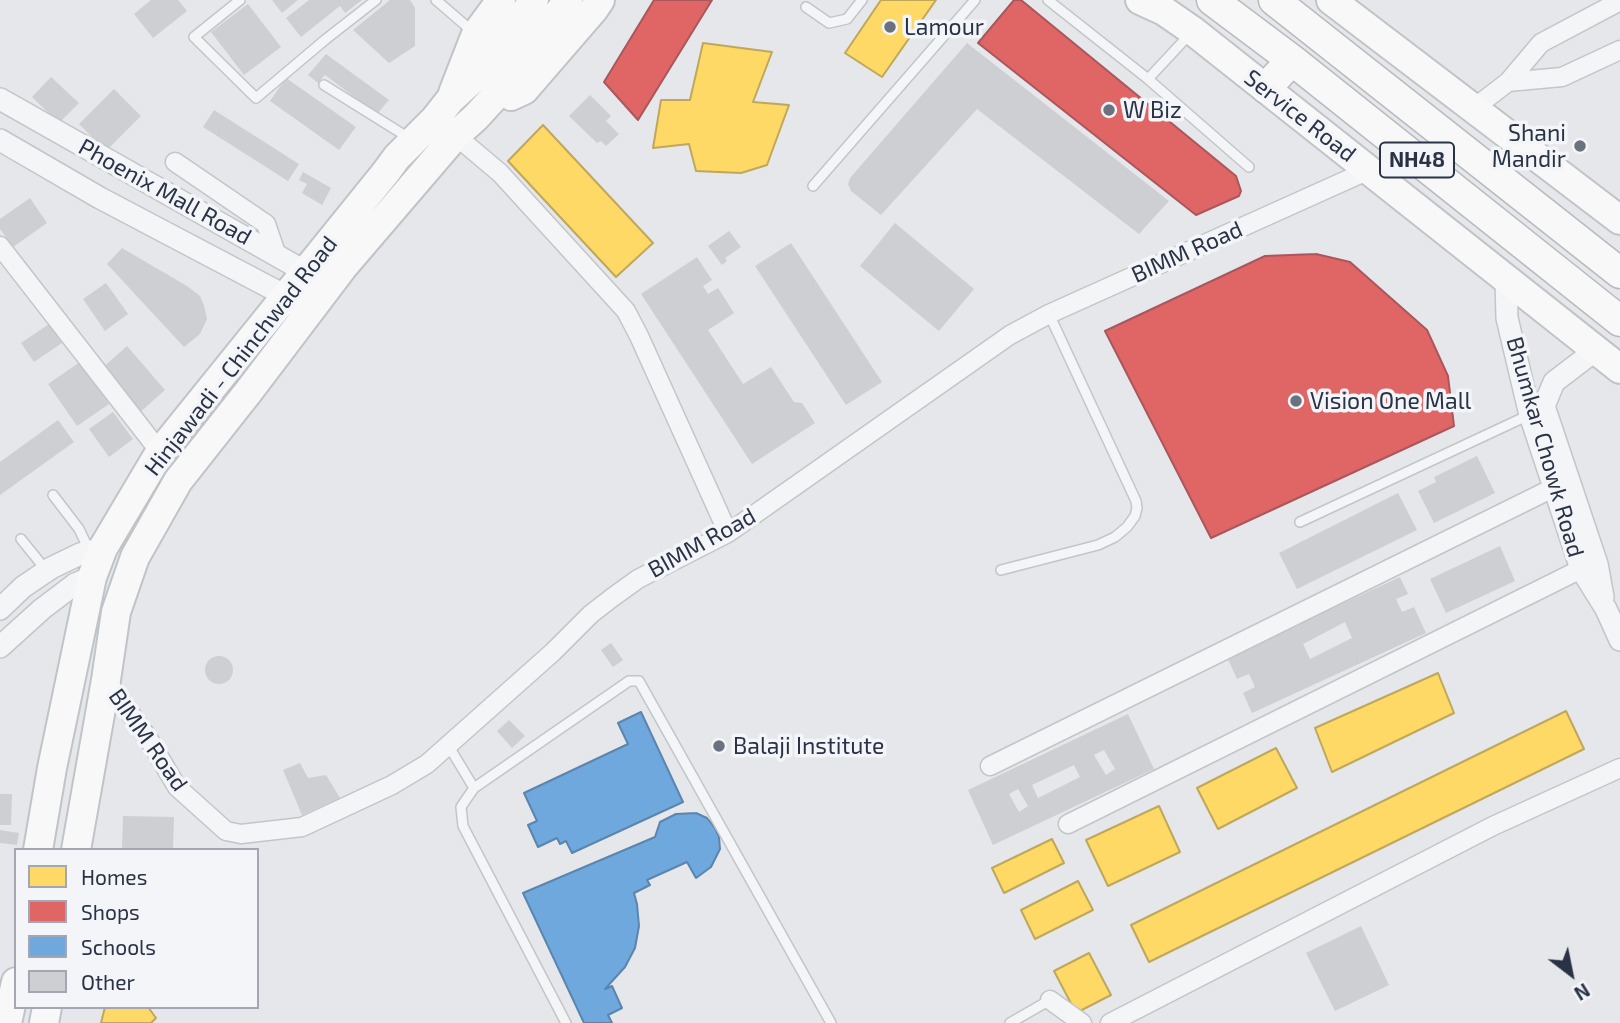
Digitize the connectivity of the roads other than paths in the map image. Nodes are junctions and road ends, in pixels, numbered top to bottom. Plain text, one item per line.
1 (240, 0) edge
2 (376, 0) edge
3 (436, 0) edge
4 (501, 0) edge
5 (534, 0) edge
6 (568, 0) edge
7 (600, 0) edge
8 (862, 0) edge
9 (975, 0) edge
10 (1048, 0) edge
11 (1140, 0) edge
12 (1212, 0) edge
13 (1274, 0) edge
14 (1331, 0) edge
15 (1620, 1) edge
16 (806, 6) dead end
17 (1193, 31) junction
18 (476, 34) junction
19 (1620, 50) edge
20 (1292, 61) junction
21 (1148, 79) junction
22 (1508, 82) junction
23 (324, 85) dead end
24 (1266, 88) junction
25 (0, 99) edge
26 (1474, 108) junction
27 (481, 112) junction
28 (447, 118) junction
29 (0, 140) edge
30 (413, 140) junction
31 (175, 162) dead end
32 (1249, 167) dead end
33 (1369, 170) junction
34 (813, 186) dead end
35 (1620, 220) edge
36 (0, 246) edge
37 (278, 256) junction
38 (305, 272) junction
39 (1620, 273) edge
40 (1506, 278) junction
41 (325, 291) junction
42 (295, 306) junction
43 (1049, 314) junction
44 (1620, 321) edge
45 (1596, 350) junction
46 (1620, 369) edge
47 (1537, 410) junction
48 (160, 452) junction
49 (1555, 487) junction
50 (53, 495) dead end
51 (1300, 522) dead end
52 (728, 533) junction
53 (21, 539) dead end
54 (95, 559) junction
55 (1581, 569) junction
56 (1001, 570) dead end
57 (47, 572) junction
58 (0, 609) edge
59 (1606, 609) junction
60 (1620, 640) edge
61 (0, 647) edge
62 (106, 680) junction
63 (448, 745) junction
64 (990, 765) dead end
65 (1620, 768) edge
66 (474, 788) junction
67 (1068, 824) dead end
68 (38, 848) edge
69 (76, 848) edge
70 (13, 986) edge
71 (1049, 1000) joint
72 (7, 1023) edge
73 (566, 1023) edge
74 (831, 1023) edge
75 (1010, 1023) edge
76 (1082, 1023) edge
77 (1110, 1023) edge

1 - 2 lane
3 - 18 lane
4 - 18 main road
5 - 28 main road, Hinjawadi - Chinchwad Road
6 - 27 main road
7 - 27 main road
8 - 16 lane
9 - 34 lane
10 - 21 lane
11 - 17 main road, Service Road
12 - 20 highway, NH48
13 - 39 highway, NH48
14 - 26 main road
15 - 22 street
17 - 21 lane
17 - 24 main road, Service Road
18 - 28 main road
19 - 22 street
20 - 24 highway
20 - 44 highway, NH48
21 - 32 lane
22 - 26 street
23 - 30 lane
24 - 33 main road, Service Road
25 - 37 street, Phoenix Mall Road
26 - 35 main road
27 - 28 main road
28 - 30 main road, Hinjawadi - Chinchwad Road
28 - 41 main road, Hinjawadi - Chinchwad Road
28 - 52 street
29 - 42 street, Phoenix Mall Road
30 - 38 main road, Hinjawadi - Chinchwad Road
31 - 37 street
33 - 40 main road, Service Road
33 - 43 street, BIMM Road
36 - 48 street
37 - 38 street, Phoenix Mall Road
38 - 41 street, Phoenix Mall Road
38 - 42 main road, Hinjawadi - Chinchwad Road
40 - 45 main road, Service Road
40 - 47 street, Bhumkar Chowk Road
41 - 42 main road, Hinjawadi - Chinchwad Road
42 - 48 main road, Hinjawadi - Chinchwad Road
42 - 62 main road, Hinjawadi - Chinchwad Road
43 - 52 street, BIMM Road
43 - 56 lane
45 - 46 main road, Service Road
45 - 47 street, Bhumkar Chowk Road
47 - 49 street, Bhumkar Chowk Road
47 - 51 lane
47 - 59 street, Bhumkar Chowk Road
48 - 54 main road, Hinjawadi - Chinchwad Road
49 - 55 street, Bhumkar Chowk Road
49 - 64 street
50 - 54 lane
52 - 63 street, BIMM Road
53 - 57 lane
54 - 57 street
54 - 61 street
54 - 68 main road, Hinjawadi - Chinchwad Road
55 - 59 street, Bhumkar Chowk Road
55 - 67 street
57 - 58 street
59 - 60 street, Bhumkar Chowk Road
62 - 63 street, BIMM Road
62 - 69 main road, Hinjawadi - Chinchwad Road
63 - 66 lane
65 - 77 street
66 - 73 lane
66 - 74 lane
70 - 72 main road
71 - 75 lane
71 - 76 street

